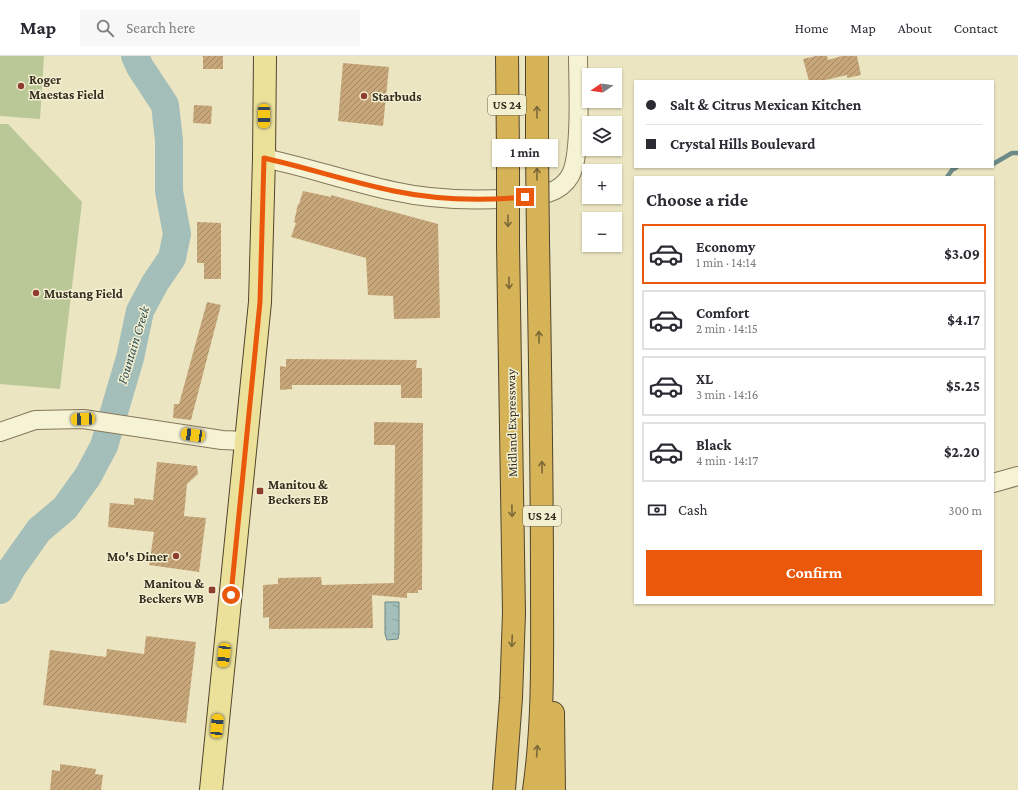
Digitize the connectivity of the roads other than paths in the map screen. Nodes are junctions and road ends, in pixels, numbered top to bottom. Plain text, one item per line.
1 (265, 56) edge
2 (507, 56) edge
3 (536, 56) edge
4 (578, 56) edge
5 (264, 158) junction
6 (0, 432) edge
7 (247, 442) junction
8 (1018, 476) edge
9 (994, 482) edge
10 (542, 497) junction
11 (211, 790) edge
12 (504, 790) edge
13 (534, 790) edge
14 (554, 790) edge

1 - 5 main road
2 -> 12 highway, Midland Expressway / US 24, bridge
10 -> 3 highway, US 24, bridge
4 - 5 street
5 - 7 main road
6 - 7 street
7 - 11 main road
8 - 9 street
13 -> 10 highway, US 24
10 - 14 highway

